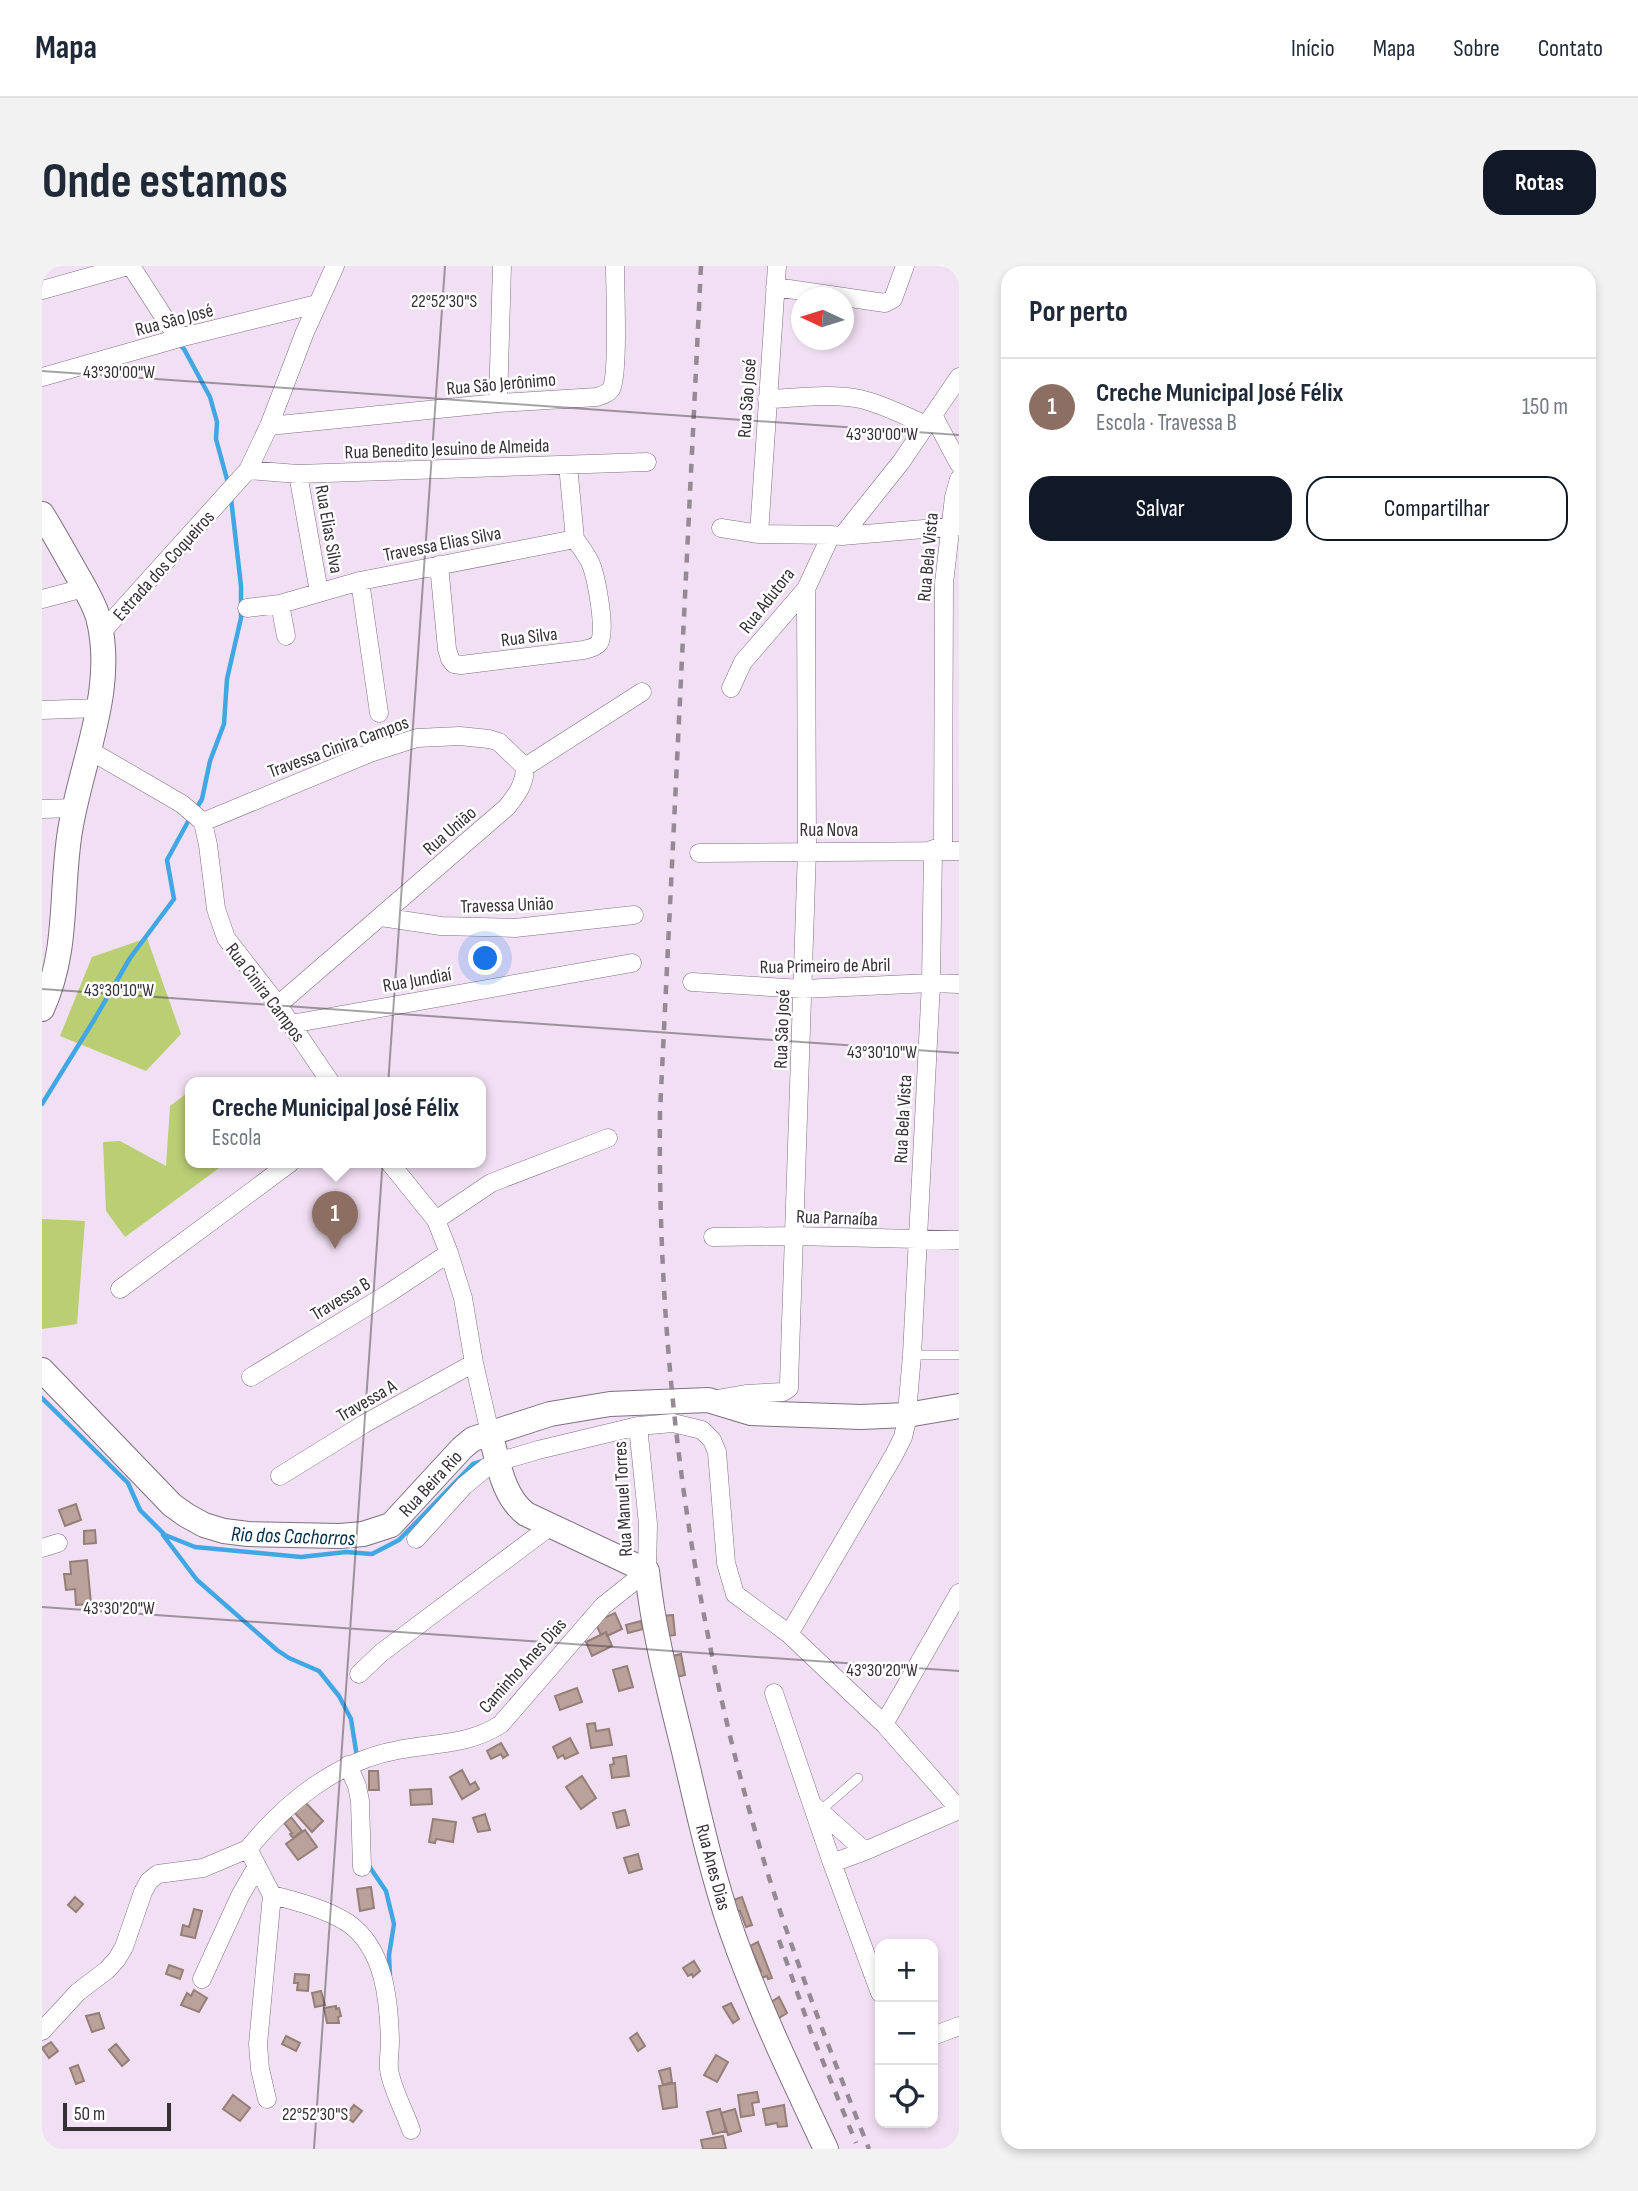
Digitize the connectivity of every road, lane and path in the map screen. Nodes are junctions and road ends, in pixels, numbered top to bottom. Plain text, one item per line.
1 (129, 266) edge
2 (335, 266) edge
3 (502, 266) edge
4 (615, 266) edge
5 (777, 266) edge
6 (905, 266) edge
7 (775, 287) junction
8 (42, 290) edge
9 (317, 304) junction
10 (178, 339) junction
11 (42, 377) edge
12 (959, 377) edge
13 (767, 399) junction
14 (498, 403) junction
15 (930, 420) junction
16 (269, 426) junction
17 (647, 462) dead end
18 (959, 464) edge
19 (568, 466) junction
20 (248, 470) junction
21 (298, 474) junction
22 (959, 479) edge
23 (42, 516) edge
24 (955, 526) edge
25 (721, 528) dead end
26 (759, 534) junction
27 (836, 535) junction
28 (575, 539) junction
29 (439, 565) junction
30 (360, 581) junction
31 (84, 587) junction
32 (806, 589) junction
33 (319, 592) junction
34 (42, 599) edge
35 (280, 604) junction
36 (247, 608) dead end
37 (101, 633) junction
38 (286, 636) dead end
39 (951, 676) edge
40 (731, 688) dead end
41 (642, 692) dead end
42 (99, 708) junction
43 (42, 710) edge
44 (379, 713) dead end
45 (89, 750) junction
46 (525, 767) junction
47 (74, 808) junction
48 (42, 809) edge
49 (201, 819) junction
50 (807, 850) junction
51 (945, 850) edge
52 (699, 853) dead end
53 (634, 915) dead end
54 (381, 917) junction
55 (632, 963) dead end
56 (692, 982) dead end
57 (931, 983) junction
58 (959, 984) edge
59 (803, 989) junction
60 (43, 1003) edge
61 (278, 1005) junction
62 (291, 1024) junction
63 (327, 1077) edge
64 (608, 1138) dead end
65 (283, 1168) edge
66 (394, 1168) edge
67 (436, 1220) junction
68 (793, 1236) junction
69 (713, 1237) dead end
70 (917, 1240) junction
71 (959, 1241) edge
72 (449, 1253) junction
73 (120, 1289) dead end
74 (912, 1355) junction
75 (959, 1355) edge
76 (474, 1363) junction
77 (42, 1370) edge
78 (251, 1377) dead end
79 (708, 1400) junction
80 (908, 1405) junction
81 (959, 1406) edge
82 (639, 1426) junction
83 (494, 1448) junction
84 (280, 1476) dead end
85 (552, 1525) junction
86 (416, 1539) dead end
87 (647, 1571) junction
88 (959, 1592) edge
89 (789, 1634) junction
90 (359, 1674) dead end
91 (774, 1693) dead end
92 (884, 1724) junction
93 (356, 1761) junction
94 (858, 1779) dead end
95 (957, 1802) edge
96 (816, 1807) junction
97 (248, 1849) junction
98 (865, 1852) junction
99 (832, 1863) junction
100 (362, 1867) dead end
101 (256, 1868) junction
102 (272, 1895) junction
103 (202, 1979) dead end
104 (875, 1979) edge
105 (959, 2026) edge
106 (42, 2031) edge
107 (938, 2034) edge
108 (267, 2099) dead end
109 (411, 2130) dead end
110 (826, 2149) edge

1 - 8 street
1 - 10 street
2 - 9 street, Estrada dos Coqueiros
3 - 14 street
4 - 14 street, Rua São Jerônimo
5 - 7 street, Rua São José
6 - 7 street
7 - 13 street, Rua São José
9 - 10 street, Rua São José
9 - 16 street, Estrada dos Coqueiros
10 - 11 street, Rua São José
12 - 15 street, Rua Adutora
13 - 15 street
13 - 26 street, Rua São José
14 - 16 street, Rua São Jerônimo
15 - 18 street
15 - 27 street, Rua Adutora
16 - 20 street, Estrada dos Coqueiros
17 - 19 street, Rua Benedito Jesuino de Almeida
19 - 21 street, Rua Benedito Jesuino de Almeida
19 - 28 street
20 - 21 street, Rua Benedito Jesuino de Almeida
20 - 37 street, Estrada dos Coqueiros
21 - 33 street, Rua Elias Silva
22 - 24 street, Rua Bela Vista
23 - 31 street
24 - 27 street
24 - 39 street, Rua Bela Vista
25 - 26 street
26 - 27 street
27 - 32 street, Rua Adutora
28 - 29 street, Travessa Elias Silva
28 - 29 street, Rua Silva
29 - 30 street, Travessa Elias Silva
30 - 33 street, Travessa Elias Silva
30 - 44 street
31 - 34 street
31 - 37 street
32 - 40 street, Rua Adutora
32 - 50 street, Rua São José
33 - 35 street, Travessa Elias Silva
35 - 36 street, Travessa Elias Silva
35 - 38 street
37 - 42 street, Estrada dos Coqueiros
39 - 51 street, Rua Bela Vista
41 - 46 street
42 - 43 street
42 - 45 street, Estrada dos Coqueiros
45 - 47 street, Estrada dos Coqueiros
45 - 49 street
46 - 49 street, Travessa Cinira Campos
46 - 54 street, Rua União
47 - 48 street
47 - 60 street, Estrada dos Coqueiros
49 - 61 street, Rua Cinira Campos
50 - 51 street, Rua Nova
50 - 52 street, Rua Nova
50 - 59 street, Rua São José
51 - 57 street, Rua Bela Vista
53 - 54 street, Travessa União
54 - 61 street, Rua União
55 - 62 street, Rua Jundiaí
56 - 59 street, Rua Primeiro de Abril
57 - 58 street, Rua Primeiro de Abril
57 - 59 street, Rua Primeiro de Abril
57 - 70 street, Rua Bela Vista
59 - 68 street, Rua São José
61 - 62 street, Rua Cinira Campos
62 - 63 street, Rua Cinira Campos
64 - 67 street
65 - 73 street
66 - 67 street
67 - 72 street
68 - 69 street, Rua Parnaíba
68 - 70 street, Rua Parnaíba
68 - 79 street, Rua São José
70 - 71 street, Rua Parnaíba
70 - 74 street, Rua Bela Vista
72 - 76 street
72 - 78 street, Travessa B
74 - 75 lane
74 - 80 street, Rua Bela Vista
76 - 83 street
76 - 84 street, Travessa A
77 - 83 street, Rua Beira Rio
79 - 80 street, Rua Beira Rio
79 - 83 street, Rua Beira Rio
80 - 81 street, Rua Beira Rio
80 - 89 street, Rua Bela Vista
82 - 83 street
82 - 87 street, Rua Manuel Torres
82 - 89 street
83 - 85 street
83 - 86 street
85 - 87 street
85 - 90 street
87 - 93 street, Caminho Anes Dias
87 - 110 street, Rua Anes Dias
88 - 92 street
89 - 92 street
91 - 96 street
92 - 95 street
93 - 97 street, Caminho Anes Dias
93 - 100 street
94 - 96 lane
95 - 98 street
96 - 98 street
96 - 99 street
97 - 101 street
97 - 106 street
98 - 99 street
99 - 104 street
101 - 102 street
101 - 103 street
102 - 108 street
102 - 109 street
105 - 107 street

